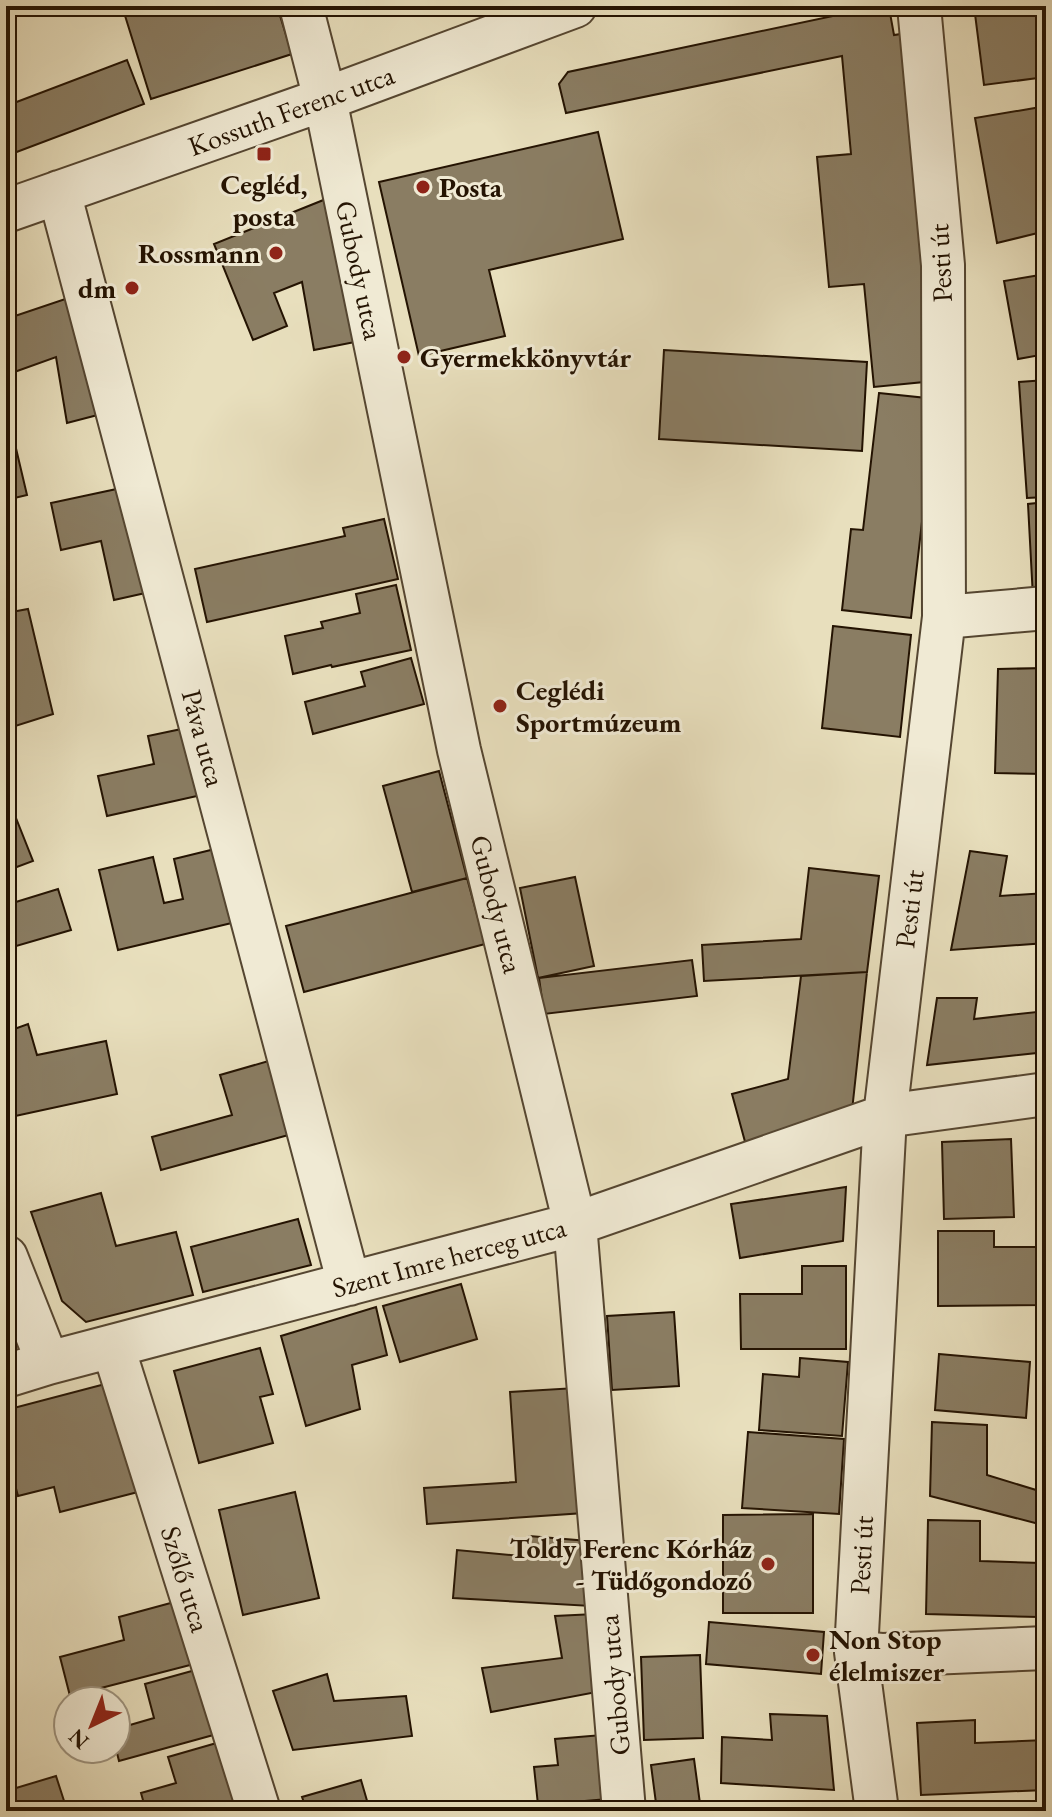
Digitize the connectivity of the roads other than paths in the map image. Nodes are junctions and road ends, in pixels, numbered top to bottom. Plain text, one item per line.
1 (301, 6) edge
2 (575, 6) edge
3 (919, 6) edge
4 (325, 99) junction
5 (59, 192) junction
6 (6, 211) edge
7 (1046, 608) edge
8 (944, 617) junction
9 (1046, 1094) edge
10 (885, 1116) junction
11 (575, 1224) junction
12 (6, 1257) edge
13 (349, 1284) junction
14 (113, 1347) junction
15 (48, 1363) junction
16 (6, 1376) edge
17 (1046, 1648) edge
18 (856, 1652) junction
19 (259, 1811) edge
20 (624, 1811) edge
21 (877, 1811) edge

1 - 4 street, Gubody utca
2 - 4 street, Kossuth Ferenc utca
3 - 8 street, Pesti út
4 - 5 street, Kossuth Ferenc utca
4 - 11 street, Gubody utca
5 - 6 street, Kossuth Ferenc utca
5 - 13 street, Páva utca
7 - 8 street
8 - 10 street, Pesti út
9 - 10 street, Szent Imre herceg utca
10 - 11 street, Szent Imre herceg utca
10 - 18 street, Pesti út
11 - 13 street, Szent Imre herceg utca
11 - 20 street, Gubody utca
12 - 15 street
13 - 14 street, Szent Imre herceg utca
14 - 15 street, Szent Imre herceg utca
14 - 19 street, Szőlő utca
15 - 16 street, Szent Imre herceg utca
17 - 18 street
18 - 21 street, Pesti út

